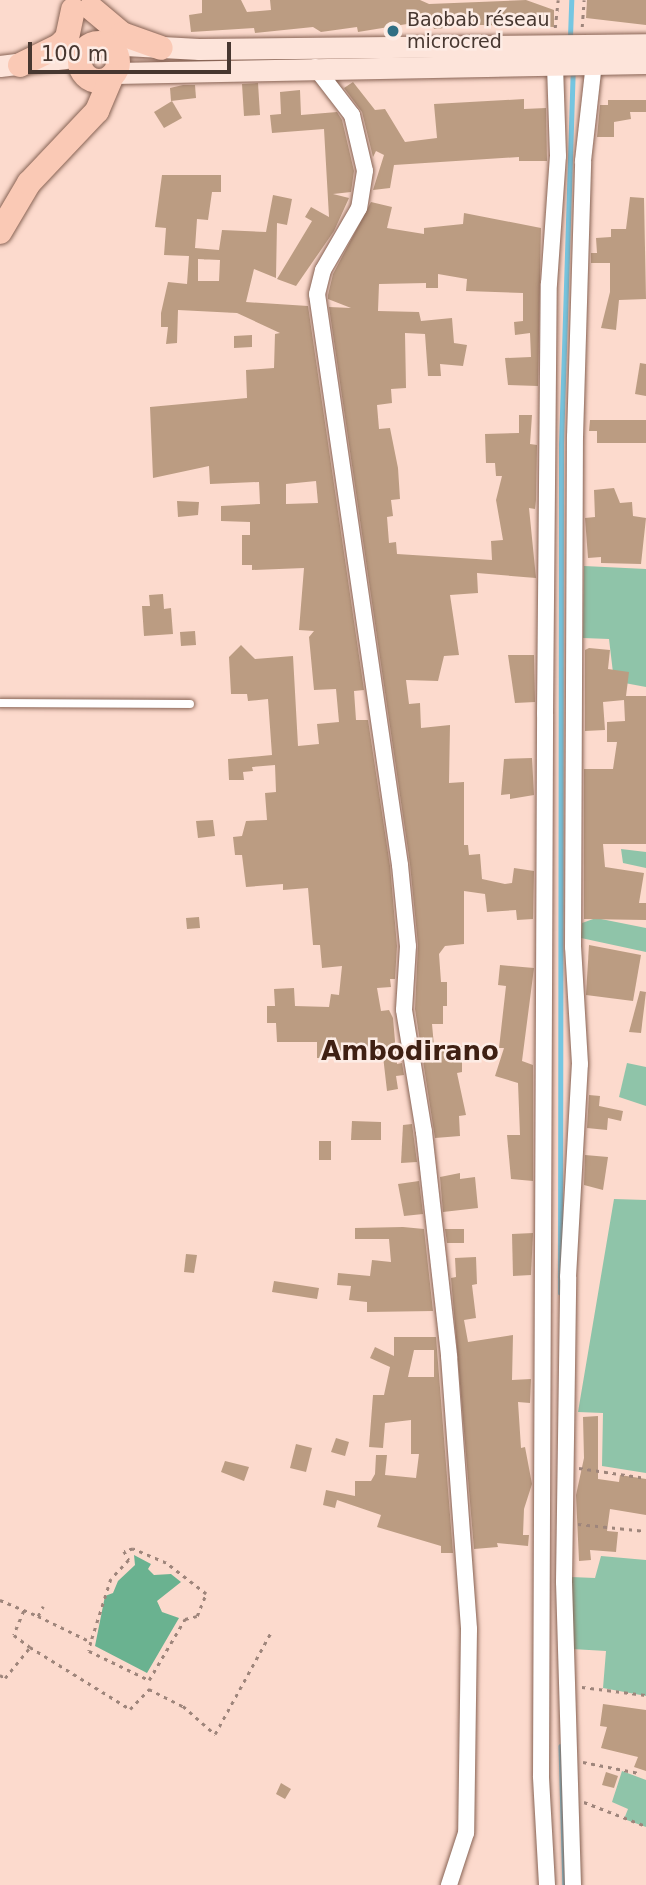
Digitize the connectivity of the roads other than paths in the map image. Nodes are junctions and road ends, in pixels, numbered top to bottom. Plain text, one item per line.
1 (81, 4) edge
2 (646, 44) edge
3 (589, 47) junction
4 (161, 48) junction
5 (554, 48) junction
6 (87, 59) junction
7 (646, 63) edge
8 (8, 65) edge
9 (315, 67) junction
10 (113, 74) junction
11 (74, 136) junction
12 (0, 232) edge
13 (0, 703) edge
14 (190, 704) dead end
15 (449, 1885) edge
16 (547, 1885) edge
17 (573, 1885) edge

1 - 4 main road
1 - 6 main road
1 - 8 main road
2 - 3 main road
3 - 5 main road
3 - 7 main road
3 - 17 street
4 - 5 main road
4 - 6 main road
5 - 9 main road
5 - 16 street
6 - 8 main road
6 - 10 main road
6 - 11 main road
9 - 10 main road
9 - 15 street
10 - 11 main road
11 - 12 main road
13 - 14 lane

